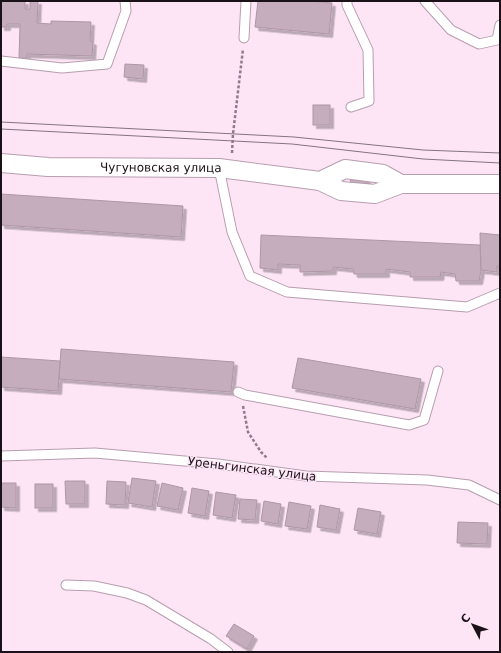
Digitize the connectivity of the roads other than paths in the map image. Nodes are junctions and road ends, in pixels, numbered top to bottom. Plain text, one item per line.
1 (125, 1) edge
2 (246, 1) edge
3 (347, 1) edge
4 (425, 1) edge
5 (500, 25) edge
6 (244, 38) road end
7 (1, 61) edge
8 (351, 107) dead end
9 (1, 163) edge
10 (224, 169) junction
11 (500, 184) edge
12 (500, 293) edge
13 (438, 371) dead end
14 (242, 393) road end
15 (1, 456) edge
16 (500, 500) edge
17 (66, 585) dead end
18 (228, 652) edge

1 - 7 lane
2 - 6 lane
3 - 8 lane
4 - 5 lane
9 - 10 street, Чугуновская улица
10 - 11 street, Чугуновская улица
10 - 12 lane
13 - 14 lane
15 - 16 lane, Уреньгинская улица
17 - 18 lane

